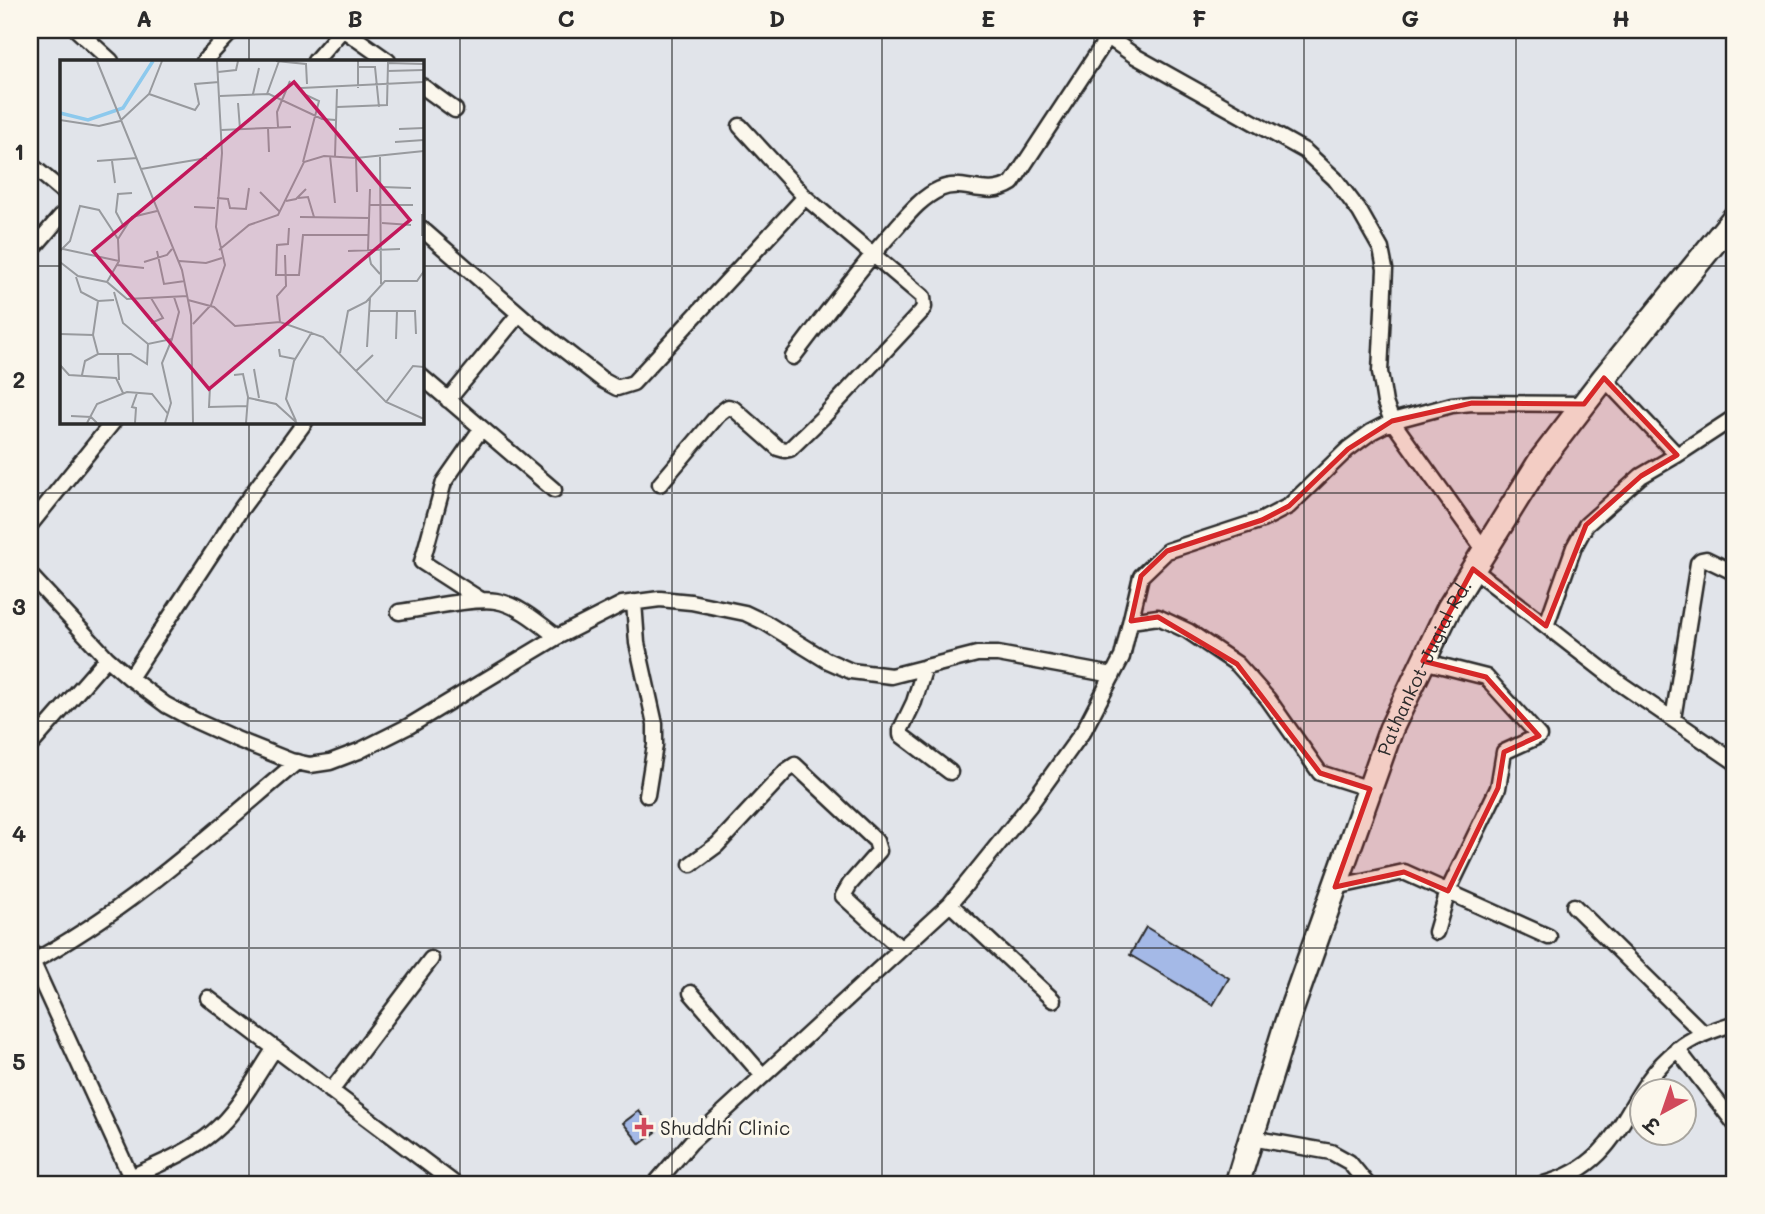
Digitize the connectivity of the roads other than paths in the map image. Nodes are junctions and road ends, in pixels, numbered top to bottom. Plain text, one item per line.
1 (77, 30) edge
2 (233, 30) edge
3 (343, 30) edge
4 (1105, 34) edge
5 (110, 60) edge
6 (205, 60) edge
7 (316, 60) edge
8 (387, 60) edge
9 (424, 87) edge
10 (455, 110) dead end
11 (740, 126) dead end
12 (30, 164) edge
13 (60, 189) edge
14 (805, 197) junction
15 (60, 217) edge
16 (1735, 217) edge
17 (424, 231) edge
18 (30, 252) edge
19 (872, 254) junction
20 (519, 314) junction
21 (793, 357) dead end
22 (1604, 378) junction
23 (424, 379) edge
24 (448, 400) junction
25 (1584, 404) junction
26 (1735, 416) edge
27 (1392, 421) junction
28 (111, 424) edge
29 (304, 424) edge
30 (481, 429) junction
31 (1677, 455) junction
32 (660, 484) dead end
33 (554, 490) dead end
34 (30, 525) edge
35 (1479, 560) junction
36 (1735, 573) edge
37 (30, 575) edge
38 (481, 600) junction
39 (634, 602) junction
40 (399, 612) dead end
41 (1131, 621) junction
42 (1546, 626) junction
43 (556, 637) junction
44 (107, 658) junction
45 (1423, 661) junction
46 (925, 667) junction
47 (1113, 675) junction
48 (130, 678) junction
49 (1673, 719) junction
50 (30, 746) edge
51 (297, 762) junction
52 (1735, 762) edge
53 (950, 772) dead end
54 (1370, 789) junction
55 (647, 795) dead end
56 (691, 864) dead end
57 (1335, 887) junction
58 (1448, 891) junction
59 (950, 904) junction
60 (1574, 906) dead end
61 (1436, 932) dead end
62 (1549, 937) dead end
63 (901, 949) junction
64 (31, 958) edge
65 (431, 959) dead end
66 (691, 993) dead end
67 (208, 998) dead end
68 (1054, 1000) dead end
69 (1735, 1023) edge
70 (1704, 1034) junction
71 (275, 1048) junction
72 (1677, 1049) junction
73 (763, 1076) junction
74 (331, 1091) junction
75 (1735, 1124) edge
76 (1251, 1138) junction
77 (1586, 1166) junction
78 (132, 1181) edge
79 (116, 1184) edge
80 (455, 1184) edge
81 (654, 1184) edge
82 (1237, 1184) edge
83 (1367, 1184) edge
84 (1544, 1184) edge
85 (1583, 1184) edge

1 - 5 street
2 - 6 street
3 - 7 street
3 - 8 street
4 - 19 street
4 - 27 street
9 - 10 street
11 - 14 street
12 - 13 street
14 - 19 street
14 - 20 street
15 - 18 street
16 - 22 main road, Pathankot-Jugial Rd.
17 - 20 street
19 - 21 street
19 - 32 street
20 - 24 street
22 - 25 main road, Pathankot-Jugial Rd.
22 - 31 street
23 - 24 street
24 - 30 street
25 - 27 street
25 - 35 main road, Pathankot-Jugial Rd.
26 - 31 street
27 - 35 street
27 - 41 street
28 - 34 street
29 - 48 street
30 - 33 street
30 - 38 street
31 - 42 street
35 - 42 street
35 - 45 main road, Pathankot-Jugial Rd.
36 - 49 street
37 - 44 street
38 - 40 street
38 - 43 street
39 - 43 street
39 - 46 street
39 - 55 street
41 - 47 street
41 - 54 street
42 - 49 street
43 - 51 street
44 - 48 street
44 - 50 street
45 - 54 main road, Pathankot-Jugial Rd.
45 - 58 street
46 - 47 street
46 - 53 street
47 - 59 street
48 - 51 street
49 - 52 street
51 - 64 street
54 - 57 main road, Pathankot-Jugial Rd.
56 - 63 street
57 - 58 street
57 - 76 main road, Pathankot-Jugial Rd.
58 - 61 street
58 - 62 street
59 - 63 street
59 - 68 street
60 - 70 street
63 - 73 street
64 - 78 street
65 - 74 street
66 - 73 street
67 - 71 street
69 - 70 street
70 - 72 street
71 - 74 street
71 - 78 street
72 - 75 street
72 - 77 street
73 - 81 street
74 - 80 street
76 - 82 main road, Pathankot-Jugial Rd.
76 - 83 street
77 - 84 street
77 - 85 street
78 - 79 street

